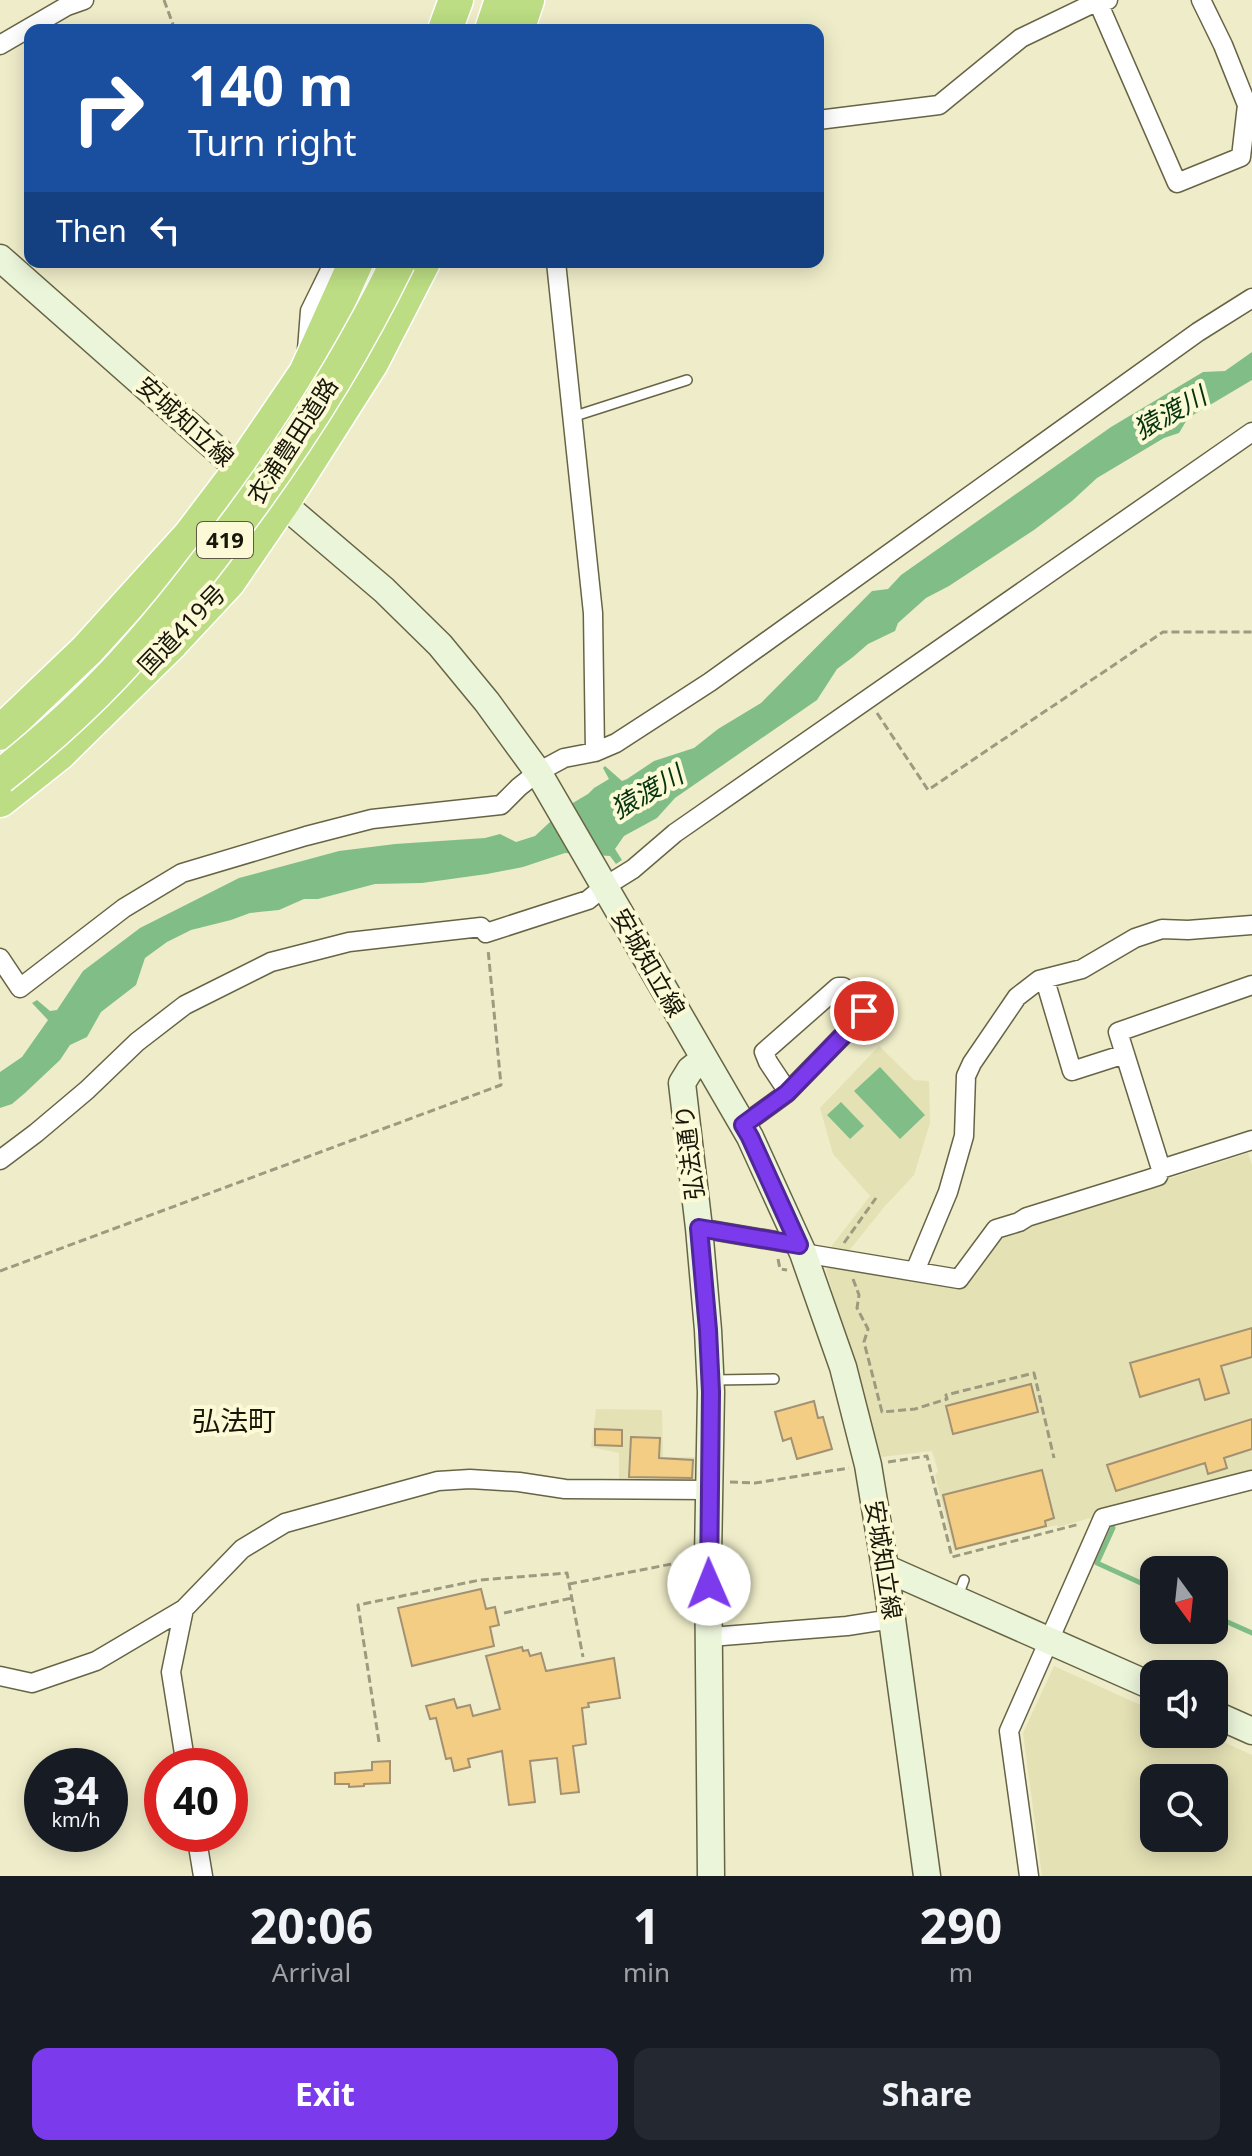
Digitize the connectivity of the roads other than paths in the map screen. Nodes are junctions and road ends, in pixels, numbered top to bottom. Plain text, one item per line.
1 (439, 0) edge
2 (456, 0) edge
3 (478, 0) edge
4 (502, 0) edge
5 (527, 0) edge
6 (1101, 0) edge
7 (1201, 0) edge
8 (68, 2) edge
9 (33, 24) edge
10 (430, 24) edge
11 (447, 24) edge
12 (469, 24) edge
13 (494, 24) edge
14 (519, 24) edge
15 (24, 30) edge
16 (0, 45) edge
17 (824, 119) edge
18 (1248, 127) edge
19 (0, 258) edge
20 (331, 268) edge
21 (353, 268) edge
22 (374, 268) edge
23 (395, 268) edge
24 (420, 268) edge
25 (557, 268) edge
26 (1252, 298) edge
27 (306, 373) junction
28 (687, 380) dead end
29 (572, 417) junction
30 (1252, 432) edge
31 (240, 470) junction
32 (282, 503) junction
33 (0, 733) edge
34 (595, 752) junction
35 (0, 758) edge
36 (0, 777) edge
37 (540, 777) junction
38 (0, 800) edge
39 (601, 882) junction
40 (1252, 925) edge
41 (0, 958) edge
42 (1045, 980) junction
43 (1252, 985) edge
44 (1125, 1054) junction
45 (704, 1059) junction
46 (788, 1092) junction
47 (743, 1125) junction
48 (1251, 1143) edge
49 (0, 1160) edge
50 (1161, 1169) junction
51 (699, 1228) junction
52 (801, 1249) junction
53 (915, 1271) junction
54 (774, 1379) dead end
55 (710, 1380) junction
56 (1252, 1480) edge
57 (709, 1486) junction
58 (885, 1568) junction
59 (184, 1609) junction
60 (892, 1619) junction
61 (710, 1637) junction
62 (1050, 1641) junction
63 (0, 1676) edge
64 (1140, 1681) edge
65 (1228, 1720) edge
66 (1252, 1731) edge
67 (183, 1748) edge
68 (199, 1852) edge
69 (193, 1876) edge
70 (203, 1876) edge
71 (711, 1876) edge
72 (927, 1876) edge
73 (1029, 1876) edge

1 - 10 street
2 - 11 highway
3 - 12 highway
4 - 13 highway
5 - 14 highway
6 - 17 street
6 - 18 street
7 - 18 street
8 - 9 street
15 - 16 street
19 - 31 main road, 安城知立線
20 - 27 street
21 - 27 highway, 419
22 - 35 highway, 衣浦豊田道路 / 419
23 - 36 highway, 衣浦豊田道路 / 419, bridge
24 - 32 highway, 国道419号 / 419
25 - 29 street
26 - 34 street
27 - 31 highway, 419
28 - 29 lane
29 - 34 street
30 - 39 street
31 - 32 main road, 安城知立線
31 - 33 highway, 419
32 - 37 main road, 安城知立線
32 - 38 highway, 国道419号 / 419
34 - 37 street
37 - 39 main road, 安城知立線
37 - 41 street
39 - 45 main road, 安城知立線
39 - 49 street
40 - 42 street
42 - 44 street
42 - 53 street
43 - 44 street
44 - 50 street
45 - 47 main road, 安城知立線
45 - 51 main road, 弘法通り
46 - 46 street
46 - 47 street
47 - 52 main road, 安城知立線
48 - 50 street
50 - 53 street
51 - 52 street
51 - 55 main road, 弘法通り
52 - 53 street
52 - 58 main road, 安城知立線
54 - 55 lane
55 - 57 main road, 弘法通り
56 - 62 street
57 - 59 street
57 - 61 main road, 弘法通り
58 - 60 main road, 安城知立線
58 - 62 main road
59 - 63 street
59 - 67 street
60 - 61 street
60 - 72 main road, 安城知立線
61 - 71 main road, 弘法通り
62 - 64 main road
62 - 73 street
65 - 66 main road
68 - 70 street
69 - 70 street

